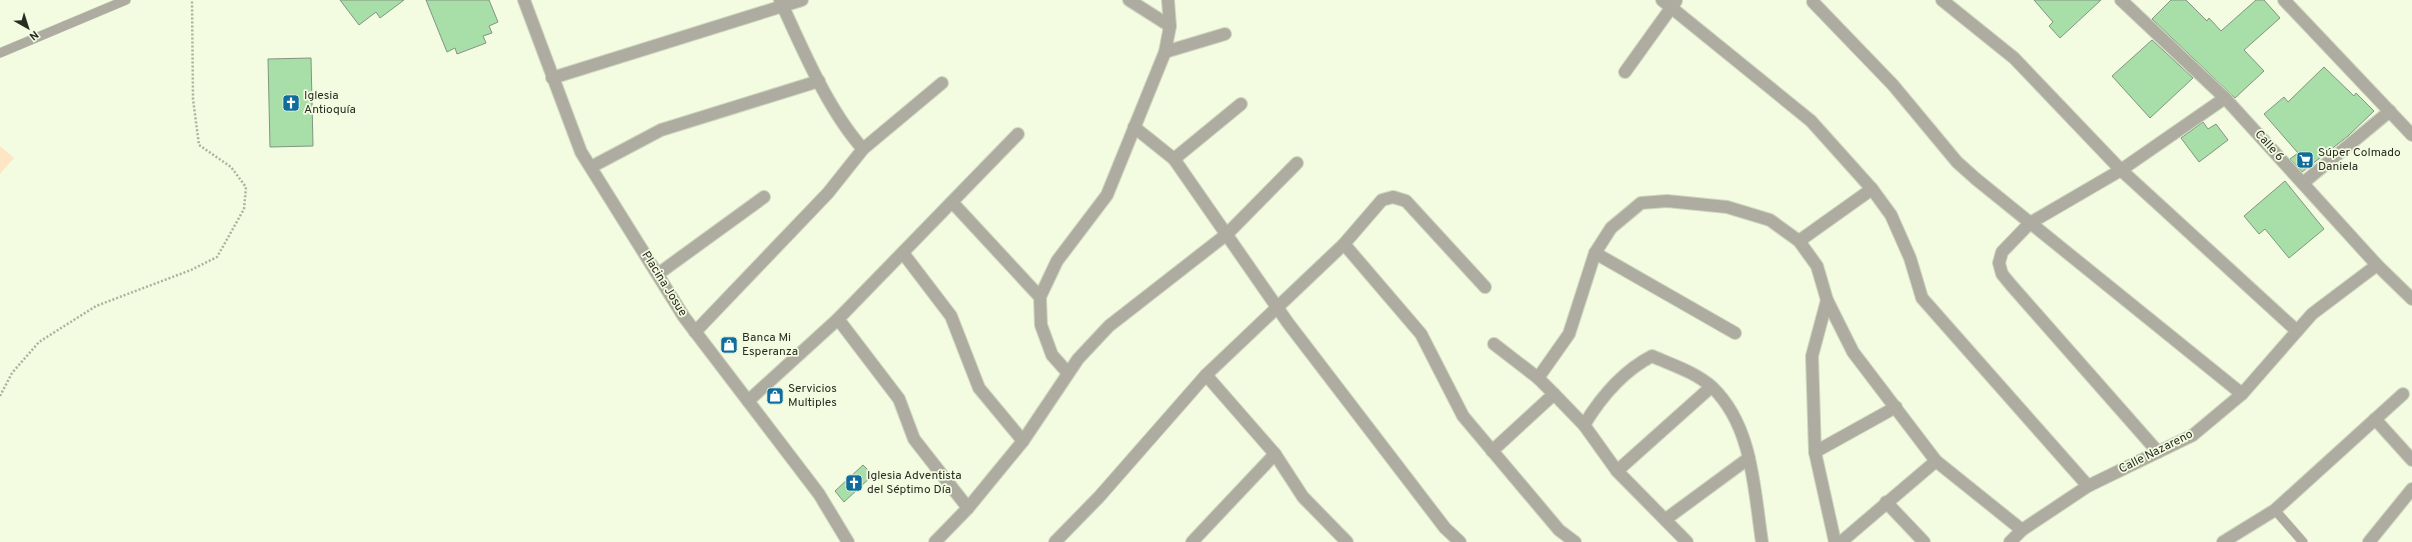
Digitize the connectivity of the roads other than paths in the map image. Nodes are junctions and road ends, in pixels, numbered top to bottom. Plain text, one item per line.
1 (126, 0) edge
2 (524, 0) edge
3 (802, 0) edge
4 (1129, 0) edge
5 (1168, 0) edge
6 (1942, 0) edge
7 (2121, 0) edge
8 (2284, 0) edge
9 (1813, 1) edge
10 (1670, 2) edge
11 (782, 4) edge
12 (1170, 26) junction
13 (1225, 34) dead end
14 (1165, 52) junction
15 (0, 53) edge
16 (1625, 72) dead end
17 (552, 78) junction
18 (819, 81) junction
19 (942, 83) dead end
20 (2225, 98) junction
21 (1241, 104) dead end
22 (2390, 111) junction
23 (1134, 127) junction
24 (1018, 134) dead end
25 (2412, 135) edge
26 (863, 150) junction
27 (1174, 159) junction
28 (1297, 163) dead end
29 (591, 167) junction
30 (2121, 170) junction
31 (2303, 183) junction
32 (1872, 190) junction
33 (764, 197) dead end
34 (952, 202) junction
35 (2030, 223) junction
36 (1227, 234) junction
37 (1799, 241) junction
38 (1344, 244) junction
39 (903, 252) junction
40 (1595, 253) junction
41 (2377, 265) junction
42 (658, 274) junction
43 (1485, 287) dead end
44 (1040, 297) junction
45 (2412, 299) edge
46 (1827, 300) junction
47 (1278, 306) junction
48 (838, 319) junction
49 (2297, 331) junction
50 (695, 332) junction
51 (1735, 333) dead end
52 (1494, 344) dead end
53 (1068, 373) junction
54 (1206, 375) junction
55 (1538, 378) junction
56 (1711, 386) junction
57 (1554, 394) junction
58 (2242, 394) junction
59 (2403, 394) dead end
60 (748, 401) junction
61 (1896, 407) junction
62 (2375, 419) junction
63 (1584, 425) junction
64 (1023, 441) junction
65 (1492, 451) junction
66 (1815, 452) junction
67 (2158, 452) junction
68 (1275, 454) junction
69 (1749, 458) junction
70 (2412, 460) edge
71 (1936, 461) junction
72 (1617, 471) junction
73 (2088, 486) junction
74 (2412, 489) edge
75 (1886, 502) junction
76 (968, 508) junction
77 (2275, 510) junction
78 (1666, 519) junction
79 (2022, 530) junction
80 (1340, 540) edge
81 (848, 542) edge
82 (935, 542) edge
83 (1055, 542) edge
84 (1192, 542) edge
85 (1460, 542) edge
86 (1575, 542) edge
87 (1687, 542) edge
88 (1762, 542) edge
89 (1835, 542) edge
90 (1841, 542) edge
91 (1924, 542) edge
92 (2010, 542) edge
93 (2223, 542) edge
94 (2303, 542) edge
95 (2369, 542) edge

1 - 15 lane
2 - 17 street, Placina Josue
3 - 11 street
4 - 12 street
5 - 12 street
6 - 30 street
7 - 20 street, Calle 6
8 - 22 street
9 - 35 street
10 - 16 street
10 - 32 street
11 - 17 street
11 - 18 street
12 - 14 street
13 - 14 street
14 - 23 street
17 - 29 street, Placina Josue
18 - 26 street
18 - 29 street
19 - 26 street
20 - 30 street
20 - 31 street, Calle 6
21 - 27 street
22 - 25 street
22 - 31 street
23 - 27 street
23 - 44 street
24 - 34 street
26 - 50 street
27 - 36 street
28 - 36 street
29 - 42 street, Placina Josue
30 - 35 street
30 - 49 street
31 - 41 street, Calle 6
32 - 37 street
32 - 73 street
33 - 42 street
34 - 39 street
34 - 44 street
35 - 58 street
35 - 67 street
36 - 47 street
36 - 53 street
37 - 40 street
37 - 46 street
38 - 43 street
38 - 47 street
38 - 65 street
39 - 48 street
39 - 64 street
40 - 51 street
40 - 55 street
41 - 45 street, Calle 6
41 - 49 street, Calle Nazareno
42 - 50 street, Placina Josue
44 - 53 street
46 - 61 street
46 - 66 street
47 - 54 street
47 - 85 street
48 - 60 street
48 - 76 street
49 - 58 street, Calle Nazareno
50 - 60 street, Placina Josue
52 - 55 street
53 - 64 street
54 - 68 street
54 - 83 street
55 - 57 street
56 - 63 street
56 - 69 street
56 - 72 street
57 - 63 street
57 - 65 street
58 - 67 street, Calle Nazareno
59 - 62 street
60 - 81 street, Placina Josue
61 - 66 street
61 - 71 street
62 - 70 street
62 - 77 street
63 - 72 street
64 - 76 street
65 - 86 street
66 - 89 street
67 - 73 street, Calle Nazareno
68 - 80 street
68 - 84 street
69 - 78 street
69 - 88 street
71 - 75 street
71 - 79 street
72 - 78 street
73 - 79 street, Calle Nazareno
74 - 95 street
75 - 90 street
75 - 91 street
76 - 82 street
77 - 93 street
77 - 94 lane
78 - 87 street
79 - 92 street, Calle Nazareno

